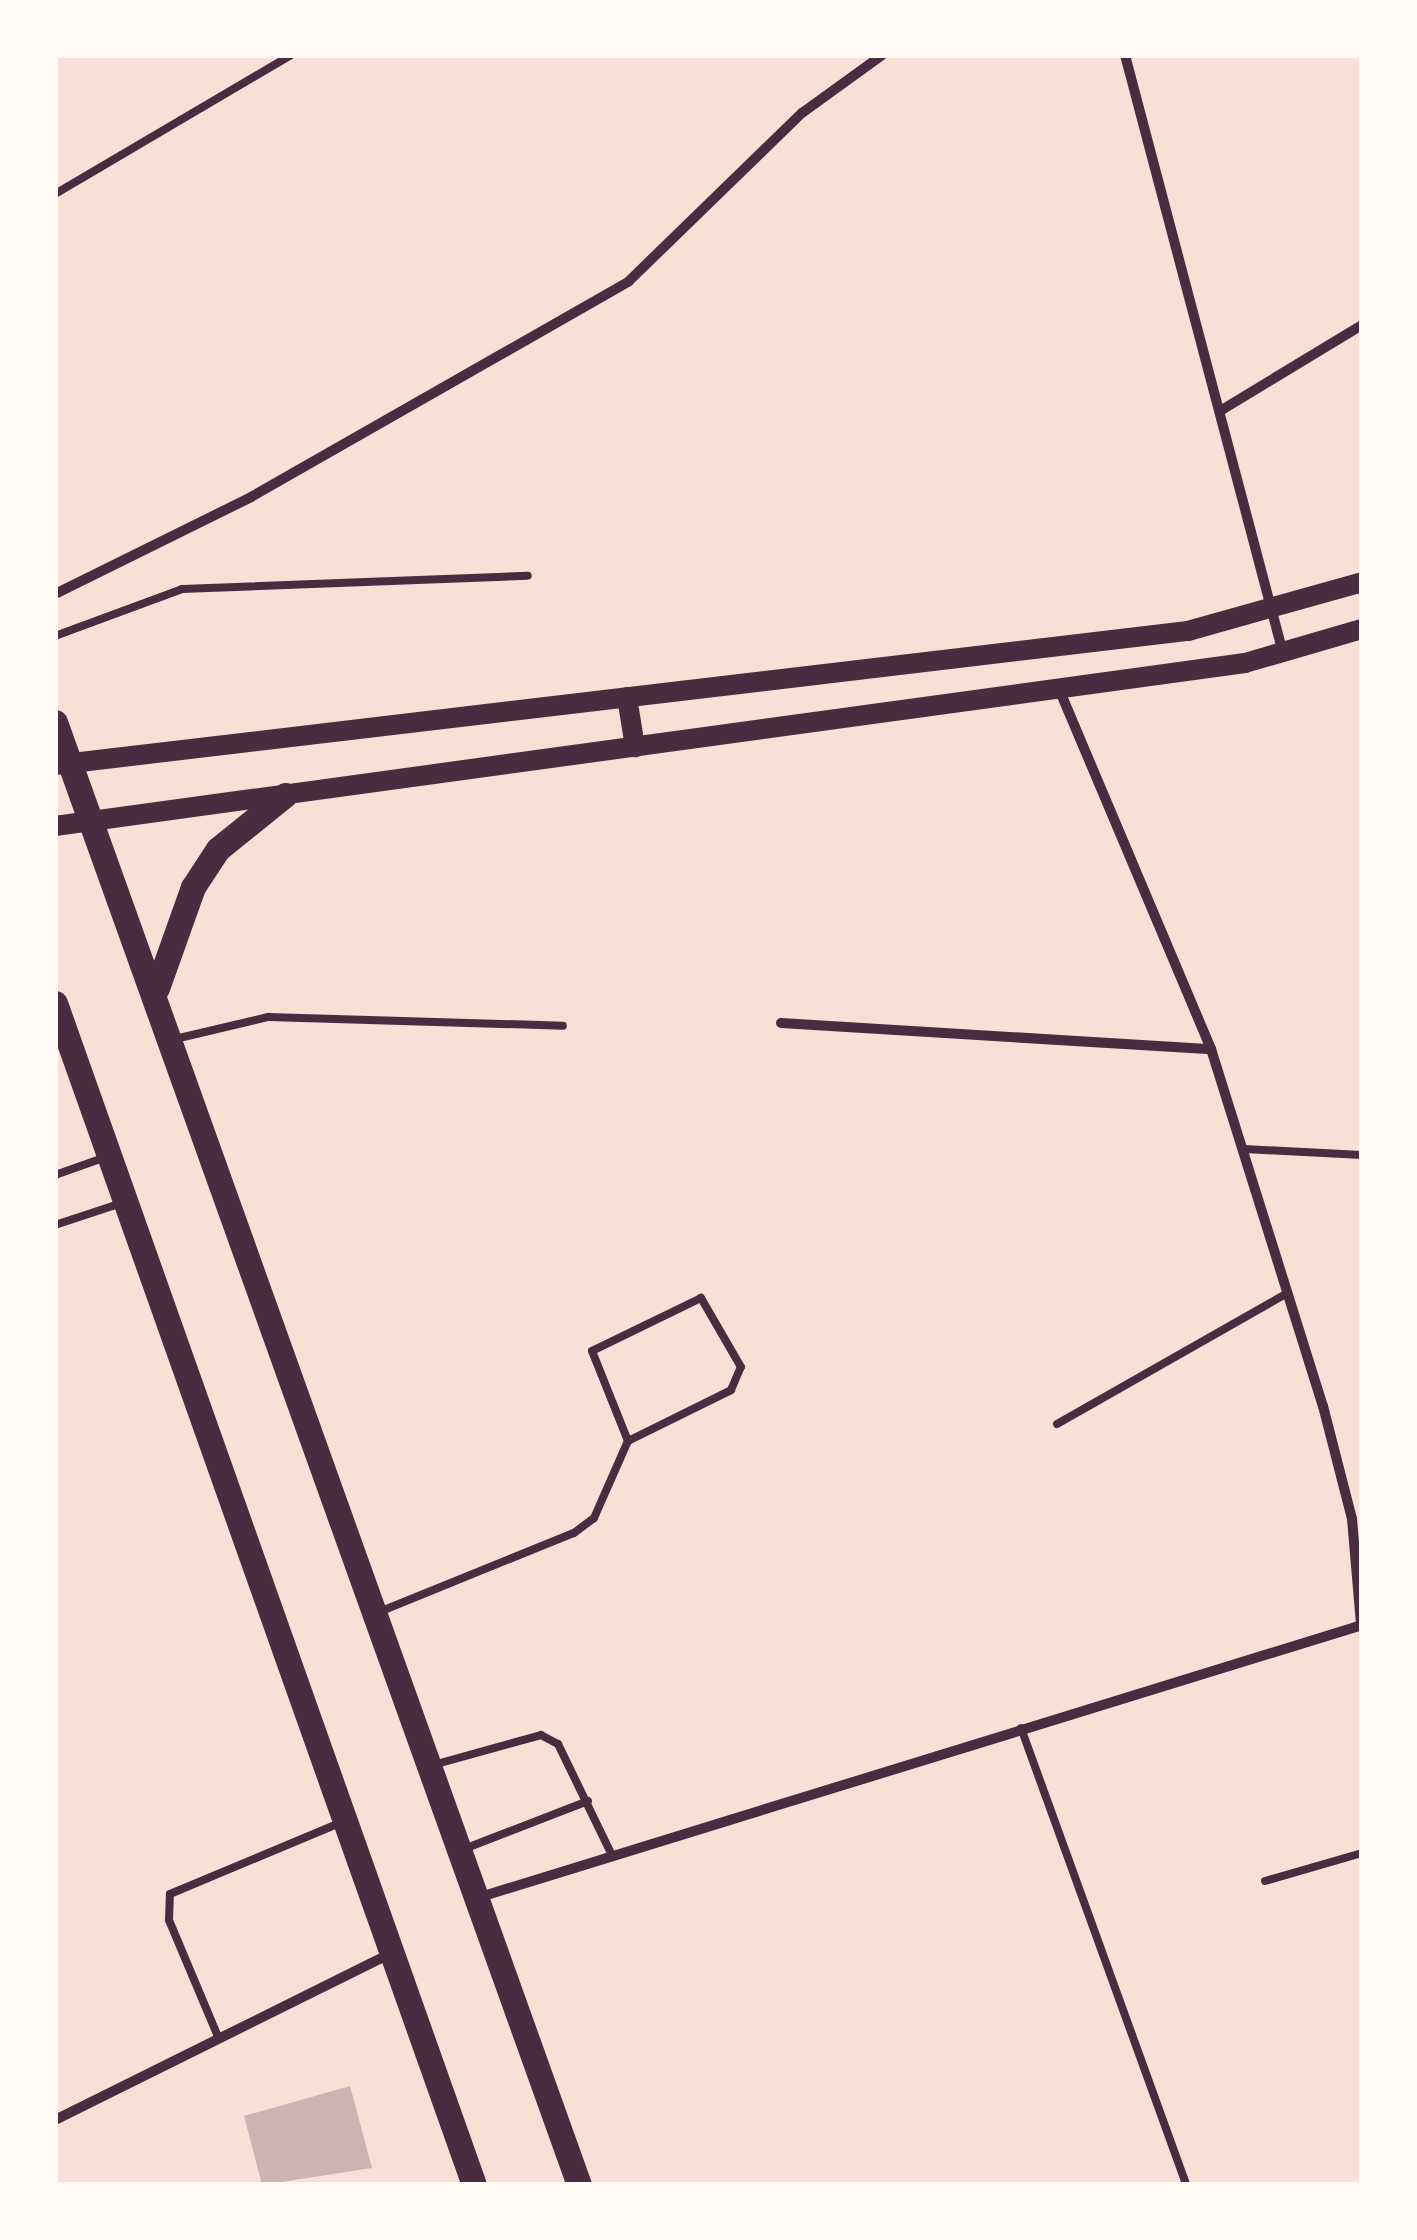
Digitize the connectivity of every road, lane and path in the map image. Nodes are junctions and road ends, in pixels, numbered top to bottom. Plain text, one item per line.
1 (291, 55) edge
2 (882, 55) edge
3 (1125, 55) edge
4 (55, 194) edge
5 (1362, 325) edge
6 (1220, 411) junction
7 (528, 576) dead end
8 (1362, 582) edge
9 (55, 594) edge
10 (1274, 613) junction
11 (1362, 630) edge
12 (55, 636) edge
13 (1284, 654) junction
14 (1060, 689) junction
15 (627, 697) junction
16 (55, 722) edge
17 (635, 747) junction
18 (62, 764) edge
19 (284, 795) junction
20 (91, 822) junction
21 (55, 826) edge
22 (157, 988) junction
23 (55, 1003) edge
24 (781, 1023) dead end
25 (563, 1026) dead end
26 (174, 1039) junction
27 (1212, 1048) junction
28 (1244, 1148) junction
29 (112, 1155) junction
30 (1362, 1155) edge
31 (55, 1175) edge
32 (128, 1201) junction
33 (55, 1225) edge
34 (1284, 1295) junction
35 (1057, 1424) dead end
36 (628, 1441) junction
37 (1357, 1518) edge
38 (376, 1613) junction
39 (1362, 1627) edge
40 (1021, 1728) junction
41 (430, 1766) junction
42 (588, 1801) junction
43 (346, 1821) junction
44 (460, 1850) junction
45 (1362, 1853) edge
46 (612, 1855) junction
47 (1265, 1881) dead end
48 (476, 1899) junction
49 (390, 1954) junction
50 (219, 2039) junction
51 (55, 2120) edge
52 (1186, 2184) edge
53 (474, 2185) edge
54 (579, 2185) edge

1 - 4 lane
2 - 9 street
3 - 6 street
5 - 6 street
6 - 10 street
7 - 12 lane
8 - 10 main road
10 - 13 street
10 - 15 main road
11 - 13 main road
13 - 14 main road
14 - 17 main road
14 - 27 street
15 - 17 main road
15 - 18 main road
16 - 18 main road
17 - 19 main road
18 - 20 main road
19 - 20 main road
19 - 22 main road
20 - 21 main road
20 - 22 main road
22 - 26 main road
23 - 29 main road
24 - 27 street
25 - 26 lane
26 - 38 main road
27 - 28 street
28 - 30 lane
28 - 34 street
29 - 31 lane
29 - 32 main road
32 - 33 lane
32 - 43 main road
34 - 35 lane
34 - 37 street
36 - 36 lane
36 - 38 lane
37 - 39 street
38 - 41 main road
39 - 40 street
40 - 46 street
40 - 52 lane
41 - 42 lane
41 - 44 main road
42 - 44 lane
42 - 46 lane
43 - 49 main road
43 - 50 lane
44 - 48 main road
45 - 47 lane
46 - 48 street
48 - 54 main road
49 - 50 street
49 - 53 main road
50 - 51 street

